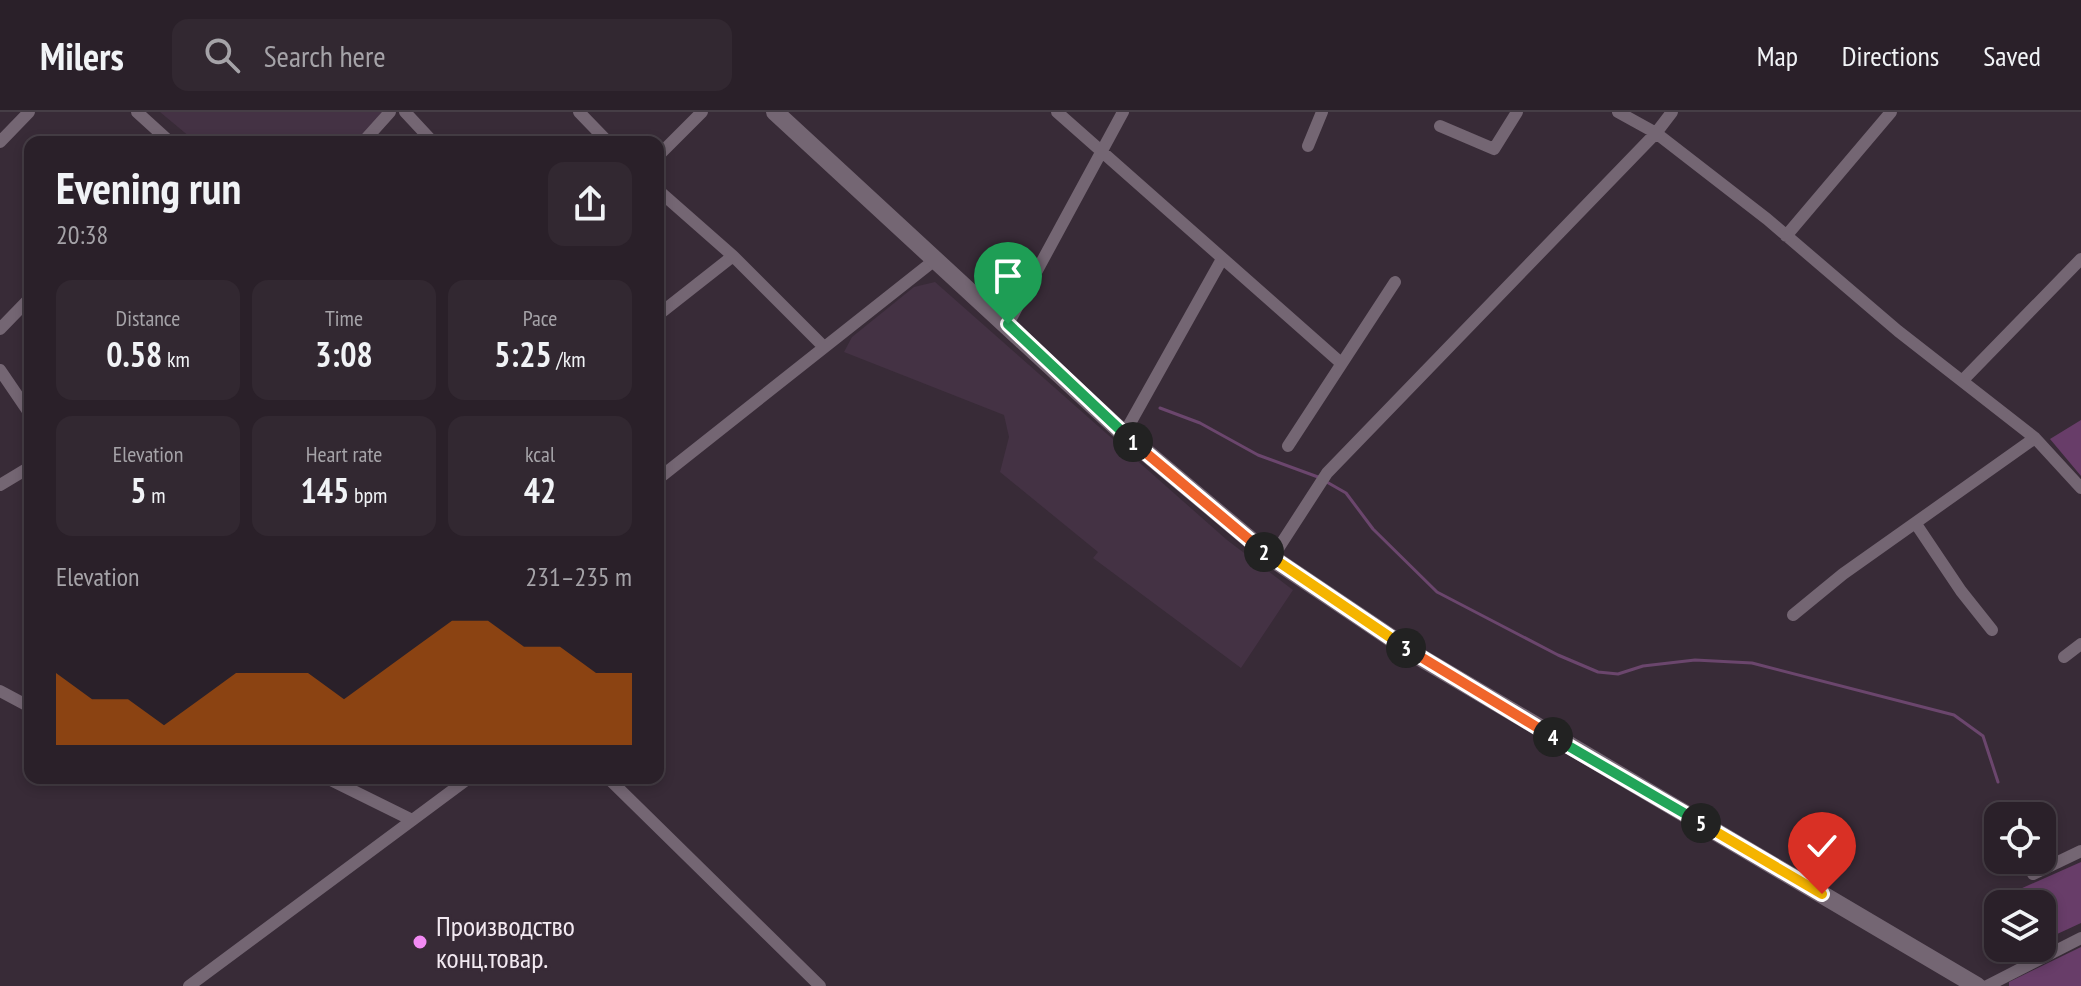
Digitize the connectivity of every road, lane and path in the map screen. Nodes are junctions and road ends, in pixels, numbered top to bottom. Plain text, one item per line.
1 (29, 112) edge
2 (137, 112) edge
3 (390, 112) edge
4 (405, 112) edge
5 (579, 112) edge
6 (702, 112) edge
7 (775, 112) edge
8 (1057, 112) edge
9 (1123, 112) edge
10 (1322, 112) edge
11 (1517, 112) edge
12 (1618, 112) edge
13 (1672, 112) edge
14 (1891, 112) edge
15 (1440, 126) dead end
16 (1656, 133) junction
17 (163, 136) edge
18 (368, 136) edge
19 (427, 136) edge
20 (602, 136) edge
21 (0, 142) edge
22 (1308, 146) dead end
23 (664, 150) edge
24 (1102, 151) junction
25 (664, 195) edge
26 (1786, 236) junction
27 (733, 256) junction
28 (936, 259) junction
29 (1222, 259) junction
30 (2081, 259) edge
31 (1395, 282) dead end
32 (24, 304) edge
33 (664, 310) edge
34 (1008, 324) junction
35 (0, 329) edge
36 (823, 346) junction
37 (1341, 363) junction
38 (0, 370) edge
39 (1962, 381) junction
40 (24, 405) edge
41 (1124, 434) junction
42 (2035, 438) junction
43 (1288, 446) dead end
44 (24, 471) edge
45 (664, 474) edge
46 (0, 485) edge
47 (2081, 488) edge
48 (1916, 524) junction
49 (1272, 558) junction
50 (1793, 615) dead end
51 (1992, 630) dead end
52 (2081, 644) edge
53 (2064, 657) dead end
54 (0, 691) edge
55 (24, 704) edge
56 (339, 784) edge
57 (461, 784) edge
58 (614, 784) edge
59 (412, 820) junction
60 (2081, 851) edge
61 (2056, 863) edge
62 (2081, 938) edge
63 (189, 986) edge
64 (820, 986) edge
65 (1977, 986) edge
66 (1987, 986) edge

1 - 21 street
2 - 17 street
3 - 18 street
4 - 19 street
5 - 20 street
6 - 23 street
7 - 28 main road
8 - 24 street
9 - 24 street
10 - 22 street
11 - 15 street
12 - 16 street
13 - 16 street
14 - 26 street
16 - 26 street
16 - 49 street
24 - 29 street
24 - 34 street
25 - 27 street
26 - 39 street
27 - 33 street
27 - 36 street
28 - 34 main road
28 - 36 street
29 - 37 street
29 - 41 street
30 - 39 street
31 - 37 street
32 - 35 street
34 - 41 main road
36 - 45 street
37 - 43 street
38 - 40 street
39 - 42 street
41 - 49 main road
42 - 47 street
42 - 48 street
44 - 46 street
48 - 50 street
48 - 51 street
49 - 65 main road
52 - 53 street
54 - 55 street
56 - 59 street
57 - 59 street
58 - 64 street
59 - 63 street
60 - 61 street
62 - 66 street

